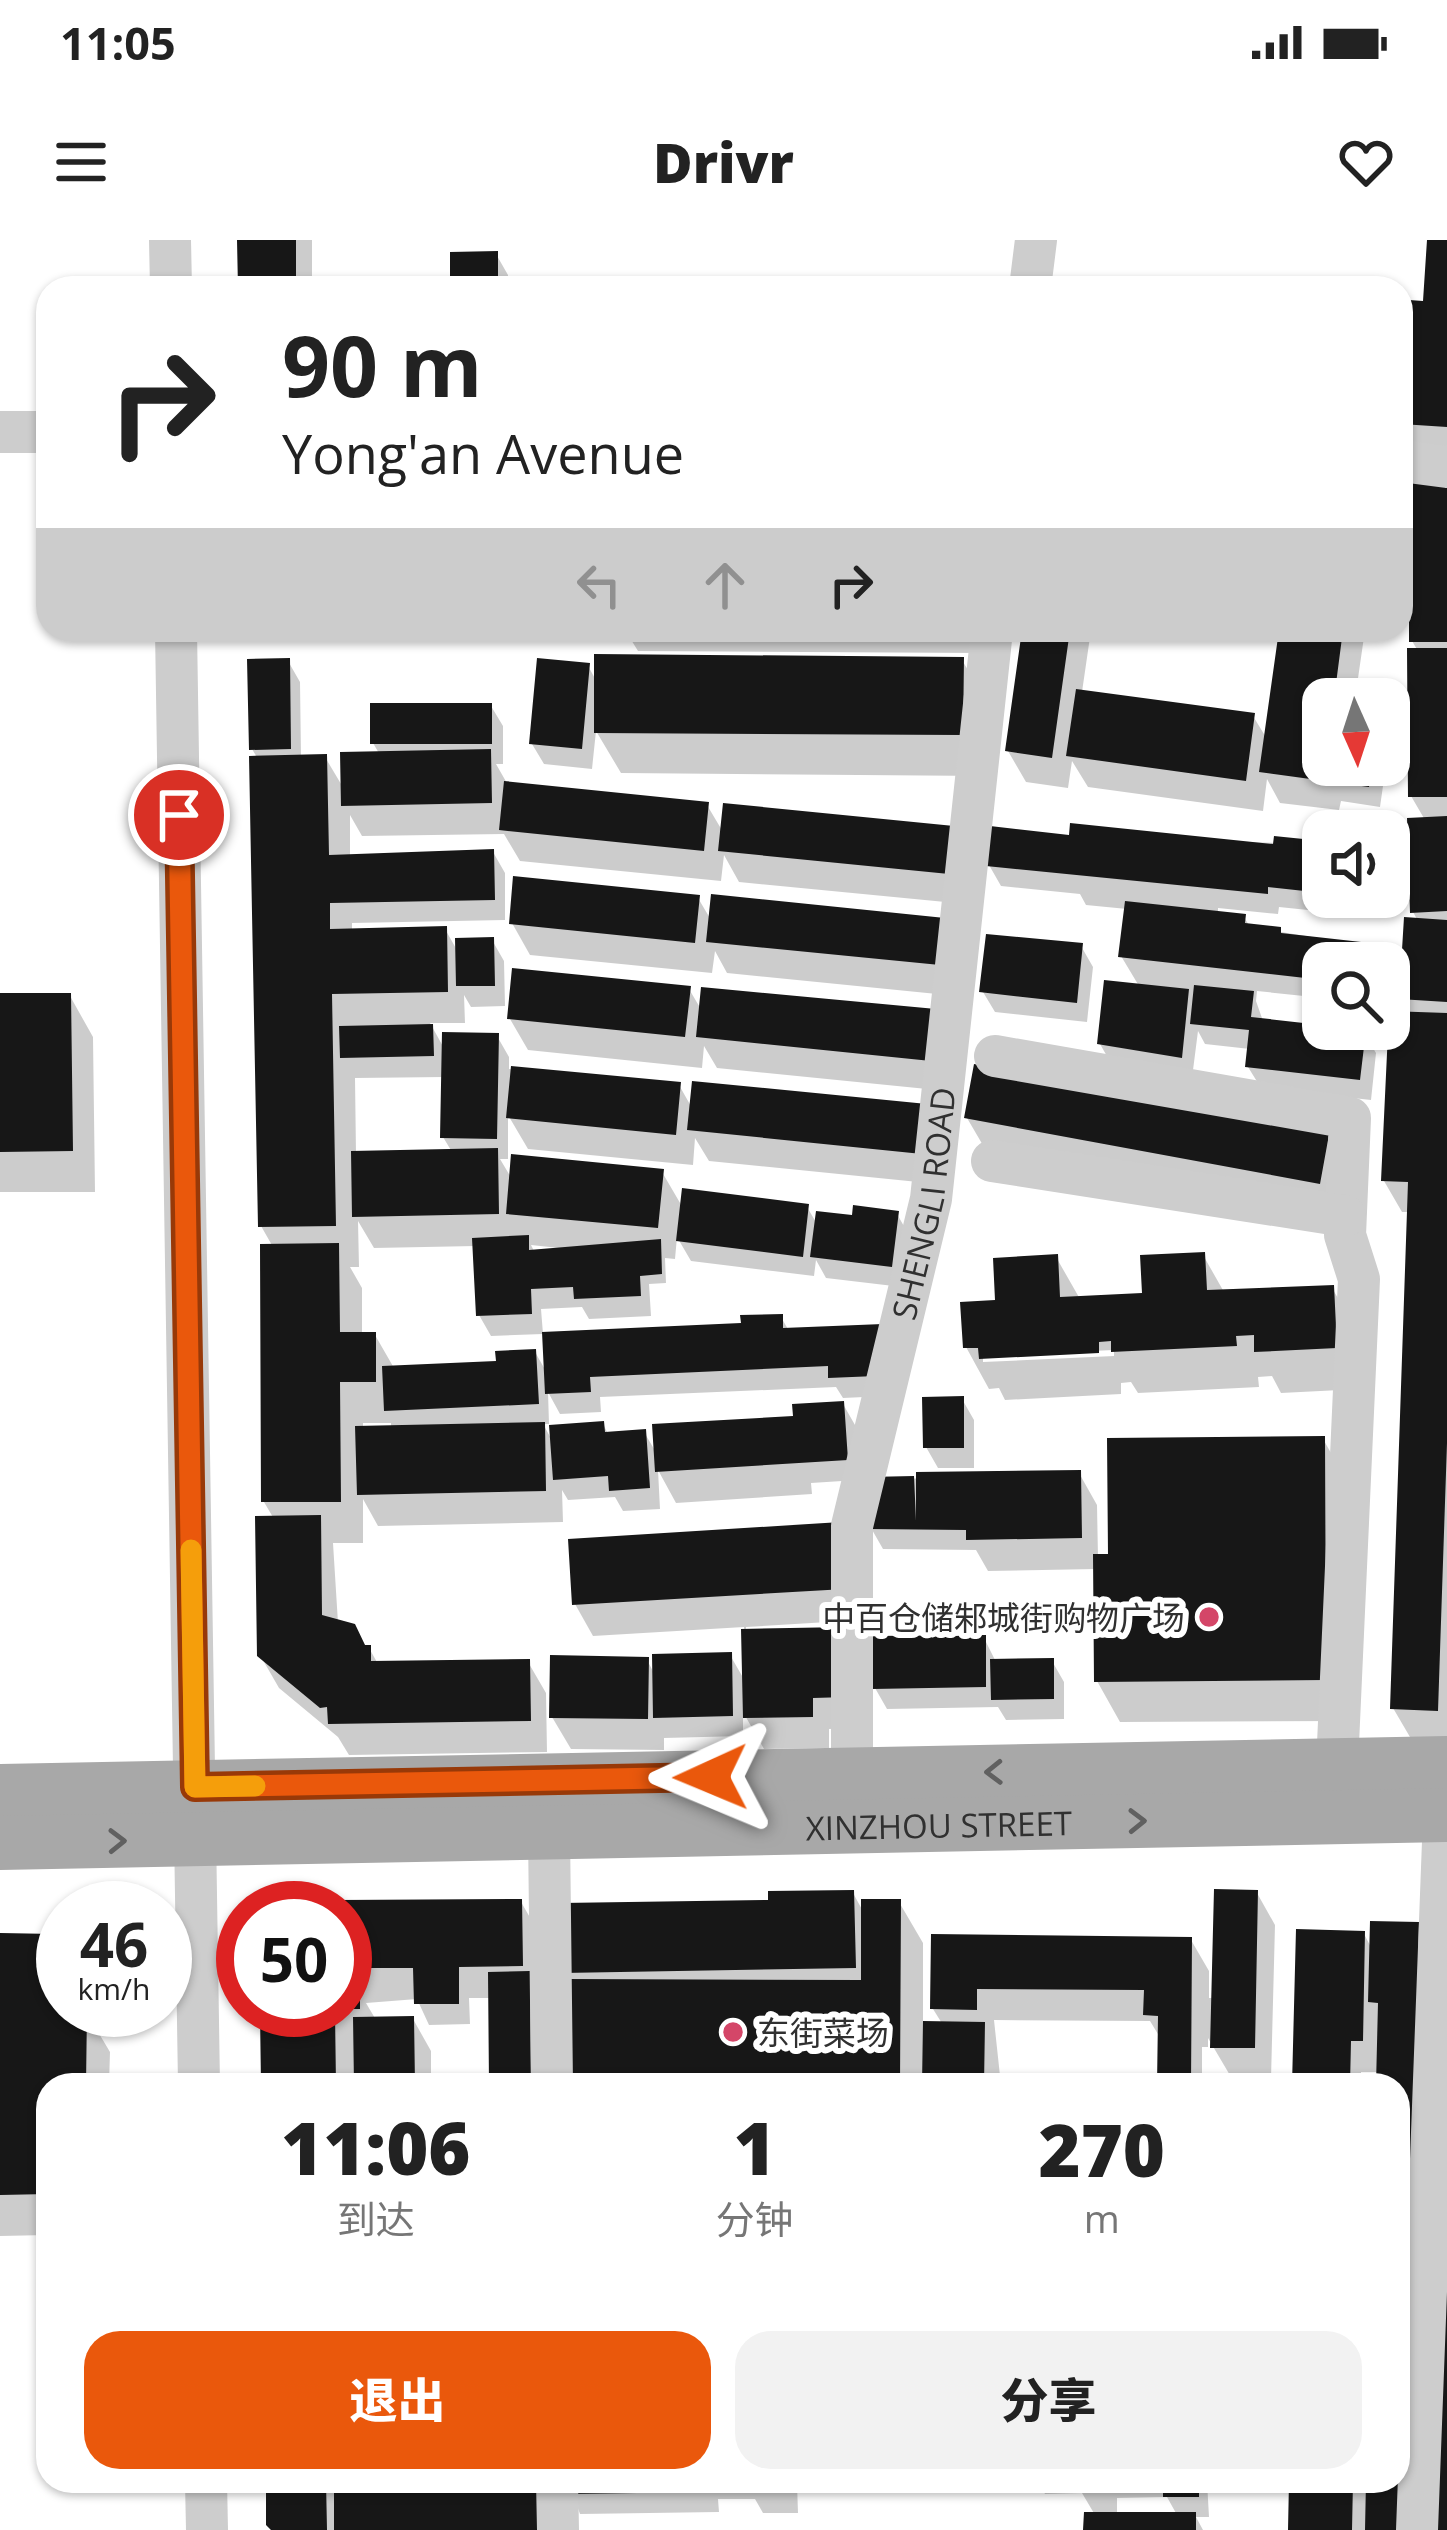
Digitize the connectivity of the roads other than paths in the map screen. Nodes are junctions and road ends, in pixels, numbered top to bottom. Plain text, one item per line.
1 (170, 240) edge
2 (1036, 240) edge
3 (171, 276) edge
4 (1032, 276) edge
5 (0, 432) edge
6 (36, 432) edge
7 (1413, 462) edge
8 (1447, 466) edge
9 (176, 642) edge
10 (991, 642) edge
11 (994, 1056) dead end
12 (992, 1161) dead end
13 (1346, 1216) junction
14 (1336, 1766) junction
15 (852, 1774) junction
16 (0, 1791) edge
17 (1446, 1798) edge
18 (195, 1814) junction
19 (549, 1833) junction
20 (0, 1843) edge
21 (199, 2073) edge
22 (552, 2073) edge
23 (206, 2493) edge
24 (557, 2493) edge
25 (206, 2530) edge
26 (558, 2530) edge
27 (1417, 2530) edge

1 - 3 street
2 - 4 street
5 - 6 street
7 - 8 street
9 - 18 street
10 - 15 street, SHENGLI ROAD
11 - 13 street
12 - 13 street
13 - 14 street
14 -> 15 main road, XINZHOU STREET
14 - 17 main road, XINZHOU STREET
15 - 18 main road, XINZHOU STREET
16 - 18 main road, XINZHOU STREET
19 -> 17 main road, XINZHOU STREET
17 - 27 street
18 - 19 main road, XINZHOU STREET
20 -> 18 main road, XINZHOU STREET
18 - 21 street
19 - 22 street
23 - 25 street
24 - 26 street

